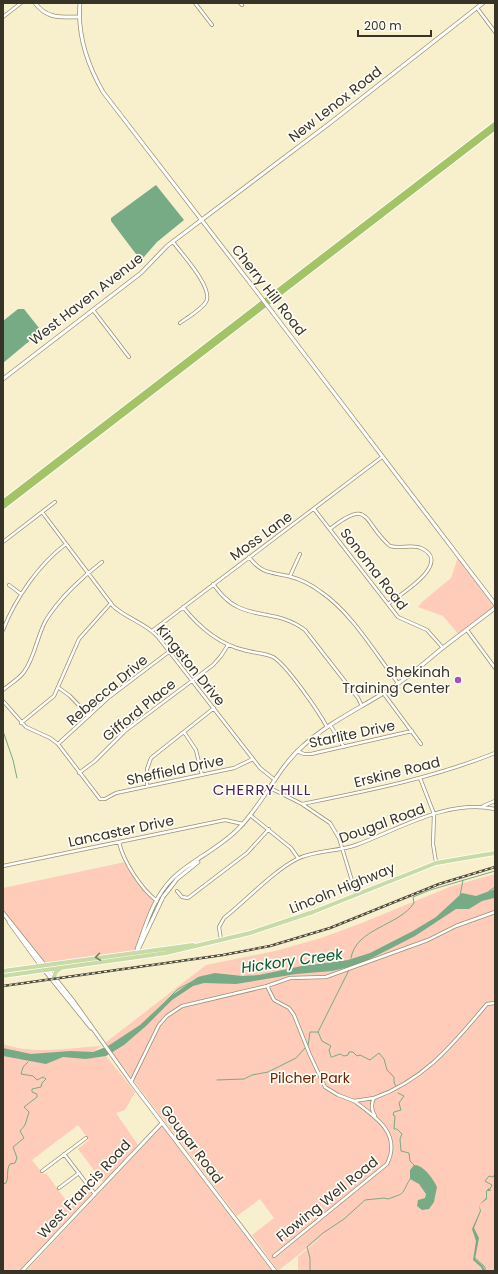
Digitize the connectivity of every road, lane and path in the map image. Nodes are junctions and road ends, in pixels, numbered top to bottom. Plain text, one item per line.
1 (21, 3) edge
2 (35, 3) edge
3 (80, 3) edge
4 (195, 3) edge
5 (483, 3) edge
6 (477, 8) junction
7 (3, 17) edge
8 (79, 17) junction
9 (212, 25) dead end
10 (495, 32) edge
11 (495, 124) edge
12 (495, 128) edge
13 (201, 220) junction
14 (173, 242) junction
15 (93, 310) junction
16 (180, 323) dead end
17 (129, 357) dead end
18 (3, 379) edge
19 (382, 457) junction
20 (3, 502) edge
21 (55, 502) dead end
22 (3, 507) edge
23 (314, 509) junction
24 (42, 512) junction
25 (330, 529) junction
26 (3, 542) edge
27 (66, 544) junction
28 (300, 554) dead end
29 (249, 557) junction
30 (102, 562) dead end
31 (88, 573) junction
32 (290, 576) junction
33 (213, 584) junction
34 (9, 585) dead end
35 (21, 594) junction
36 (111, 603) junction
37 (388, 604) junction
38 (495, 604) edge
39 (183, 607) junction
40 (495, 608) edge
41 (3, 630) edge
42 (467, 630) junction
43 (152, 631) junction
44 (228, 645) junction
45 (443, 648) junction
46 (170, 651) junction
47 (495, 668) edge
48 (193, 680) junction
49 (398, 683) junction
50 (59, 688) junction
51 (3, 690) edge
52 (384, 694) junction
53 (3, 701) edge
54 (362, 706) junction
55 (214, 708) junction
56 (89, 716) junction
57 (21, 723) junction
58 (328, 726) junction
59 (412, 731) junction
60 (184, 732) junction
61 (58, 744) junction
62 (421, 744) dead end
63 (344, 747) junction
64 (297, 751) junction
65 (495, 753) edge
66 (253, 759) junction
67 (79, 773) junction
68 (202, 775) junction
69 (420, 778) junction
70 (275, 780) junction
71 (147, 786) junction
72 (270, 788) junction
73 (495, 801) edge
74 (302, 804) junction
75 (482, 807) junction
76 (495, 809) edge
77 (434, 814) junction
78 (250, 815) junction
79 (244, 824) junction
80 (269, 829) junction
81 (119, 842) junction
82 (342, 849) junction
83 (495, 853) edge
84 (298, 858) junction
85 (436, 863) junction
86 (3, 866) edge
87 (177, 890) dead end
88 (356, 895) junction
89 (158, 901) junction
90 (495, 912) edge
91 (3, 913) edge
92 (221, 940) junction
93 (197, 945) junction
94 (137, 952) junction
95 (137, 957) junction
96 (43, 965) junction
97 (62, 968) junction
98 (47, 970) junction
99 (3, 971) edge
100 (3, 976) edge
101 (54, 977) junction
102 (267, 986) junction
103 (495, 1003) edge
104 (92, 1030) junction
105 (131, 1082) junction
106 (374, 1098) junction
107 (354, 1101) junction
108 (376, 1118) junction
109 (162, 1123) junction
110 (86, 1138) dead end
111 (64, 1154) junction
112 (42, 1171) dead end
113 (79, 1173) junction
114 (59, 1188) dead end
115 (94, 1193) junction
116 (274, 1256) dead end
117 (22, 1271) edge
118 (275, 1271) edge

1 - 7 street
2 - 8 street
3 - 8 street, Cherry Hill Road
4 - 9 street
5 - 6 street, New Lenox Road
6 - 10 street
6 - 13 street, New Lenox Road
8 - 13 street, Cherry Hill Road
11 - 20 highway
12 - 22 highway
13 - 14 street, West Haven Avenue
13 - 19 street, Cherry Hill Road, bridge
14 - 15 street, West Haven Avenue
14 - 16 street
15 - 17 street
15 - 18 street, West Haven Avenue
19 - 23 street, Moss Lane
19 - 38 street, Cherry Hill Road
21 - 24 street
23 - 25 street, Sonoma Road
23 - 29 street, Moss Lane
24 - 26 street
24 - 27 street, Kingston Drive
25 - 37 street, Sonoma Road
25 - 37 street
27 - 31 street, Kingston Drive
27 - 35 street
28 - 32 street
29 - 32 street
29 - 33 street, Moss Lane
30 - 31 street
31 - 36 street, Kingston Drive
31 - 51 street
32 - 49 street
33 - 39 street, Moss Lane
33 - 54 street
34 - 35 street
35 - 41 street
36 - 43 street, Kingston Drive
36 - 50 street
37 - 45 street, Sonoma Road
39 - 43 street, Moss Lane
39 - 44 street
40 - 42 street
42 - 45 street
42 - 47 street
43 - 46 street, Kingston Drive
44 - 48 street, Gifford Place
44 - 58 street
45 - 49 street
46 - 48 street, Kingston Drive
46 - 56 street, Rebecca Drive
48 - 55 street, Kingston Drive
48 - 67 street, Gifford Place
49 - 52 street
50 - 56 street
50 - 57 street
52 - 54 street
52 - 59 street
53 - 57 street
54 - 58 street
55 - 60 street
55 - 66 street, Kingston Drive
56 - 61 street, Rebecca Drive
57 - 61 street
58 - 63 street
58 - 64 street
59 - 62 street
59 - 63 street, Starlite Drive
60 - 68 street
60 - 71 street
61 - 67 street
63 - 64 street, Starlite Drive
64 - 70 street
65 - 69 street, Erskine Road
66 - 68 street, Sheffield Drive
66 - 70 street, Kingston Drive
67 - 71 street, Sheffield Drive
68 - 71 street, Sheffield Drive
69 - 74 street, Erskine Road
69 - 77 street
70 - 72 street
72 - 74 street
72 - 78 street
73 - 75 street
74 - 82 street
75 - 76 street, Dougal Road
75 - 77 street, Dougal Road
77 - 82 street, Dougal Road
77 - 85 street
78 - 79 street
78 - 80 street
79 - 81 street, Lancaster Drive
79 - 89 street
80 - 84 street
80 - 87 street
81 - 86 street, Lancaster Drive
81 - 89 street
82 - 84 street, Dougal Road
82 - 88 street
83 - 85 main road, Lincoln Highway
84 - 92 street, Dougal Road
85 - 88 main road, Lincoln Highway
88 - 92 main road, Lincoln Highway
89 - 94 street
90 - 102 street
91 - 96 street, Gougar Road
92 - 93 main road, Lincoln Highway
93 - 94 main road, Lincoln Highway
93 - 95 main road, Lincoln Highway
94 - 95 street
94 -> 96 main road, Lincoln Highway
95 - 97 main road, Lincoln Highway
96 - 98 street, Gougar Road
96 - 99 main road, Lincoln Highway
97 - 98 main road, Lincoln Highway
97 - 101 main road
98 - 100 main road, Lincoln Highway
98 - 101 street, Gougar Road
98 - 104 street, Gougar Road
101 - 104 street, Gougar Road
102 - 105 street
102 - 107 street, Flowing Well Road
103 - 106 street
104 - 105 street, Gougar Road
105 - 109 street, Gougar Road
106 - 107 street
106 - 108 street
107 - 108 street, Flowing Well Road
108 - 116 street, Flowing Well Road
109 - 115 street, West Francis Road
109 - 118 street, Gougar Road
110 - 111 street
111 - 112 street
111 - 113 street
113 - 114 street
113 - 115 street
115 - 117 street, West Francis Road

